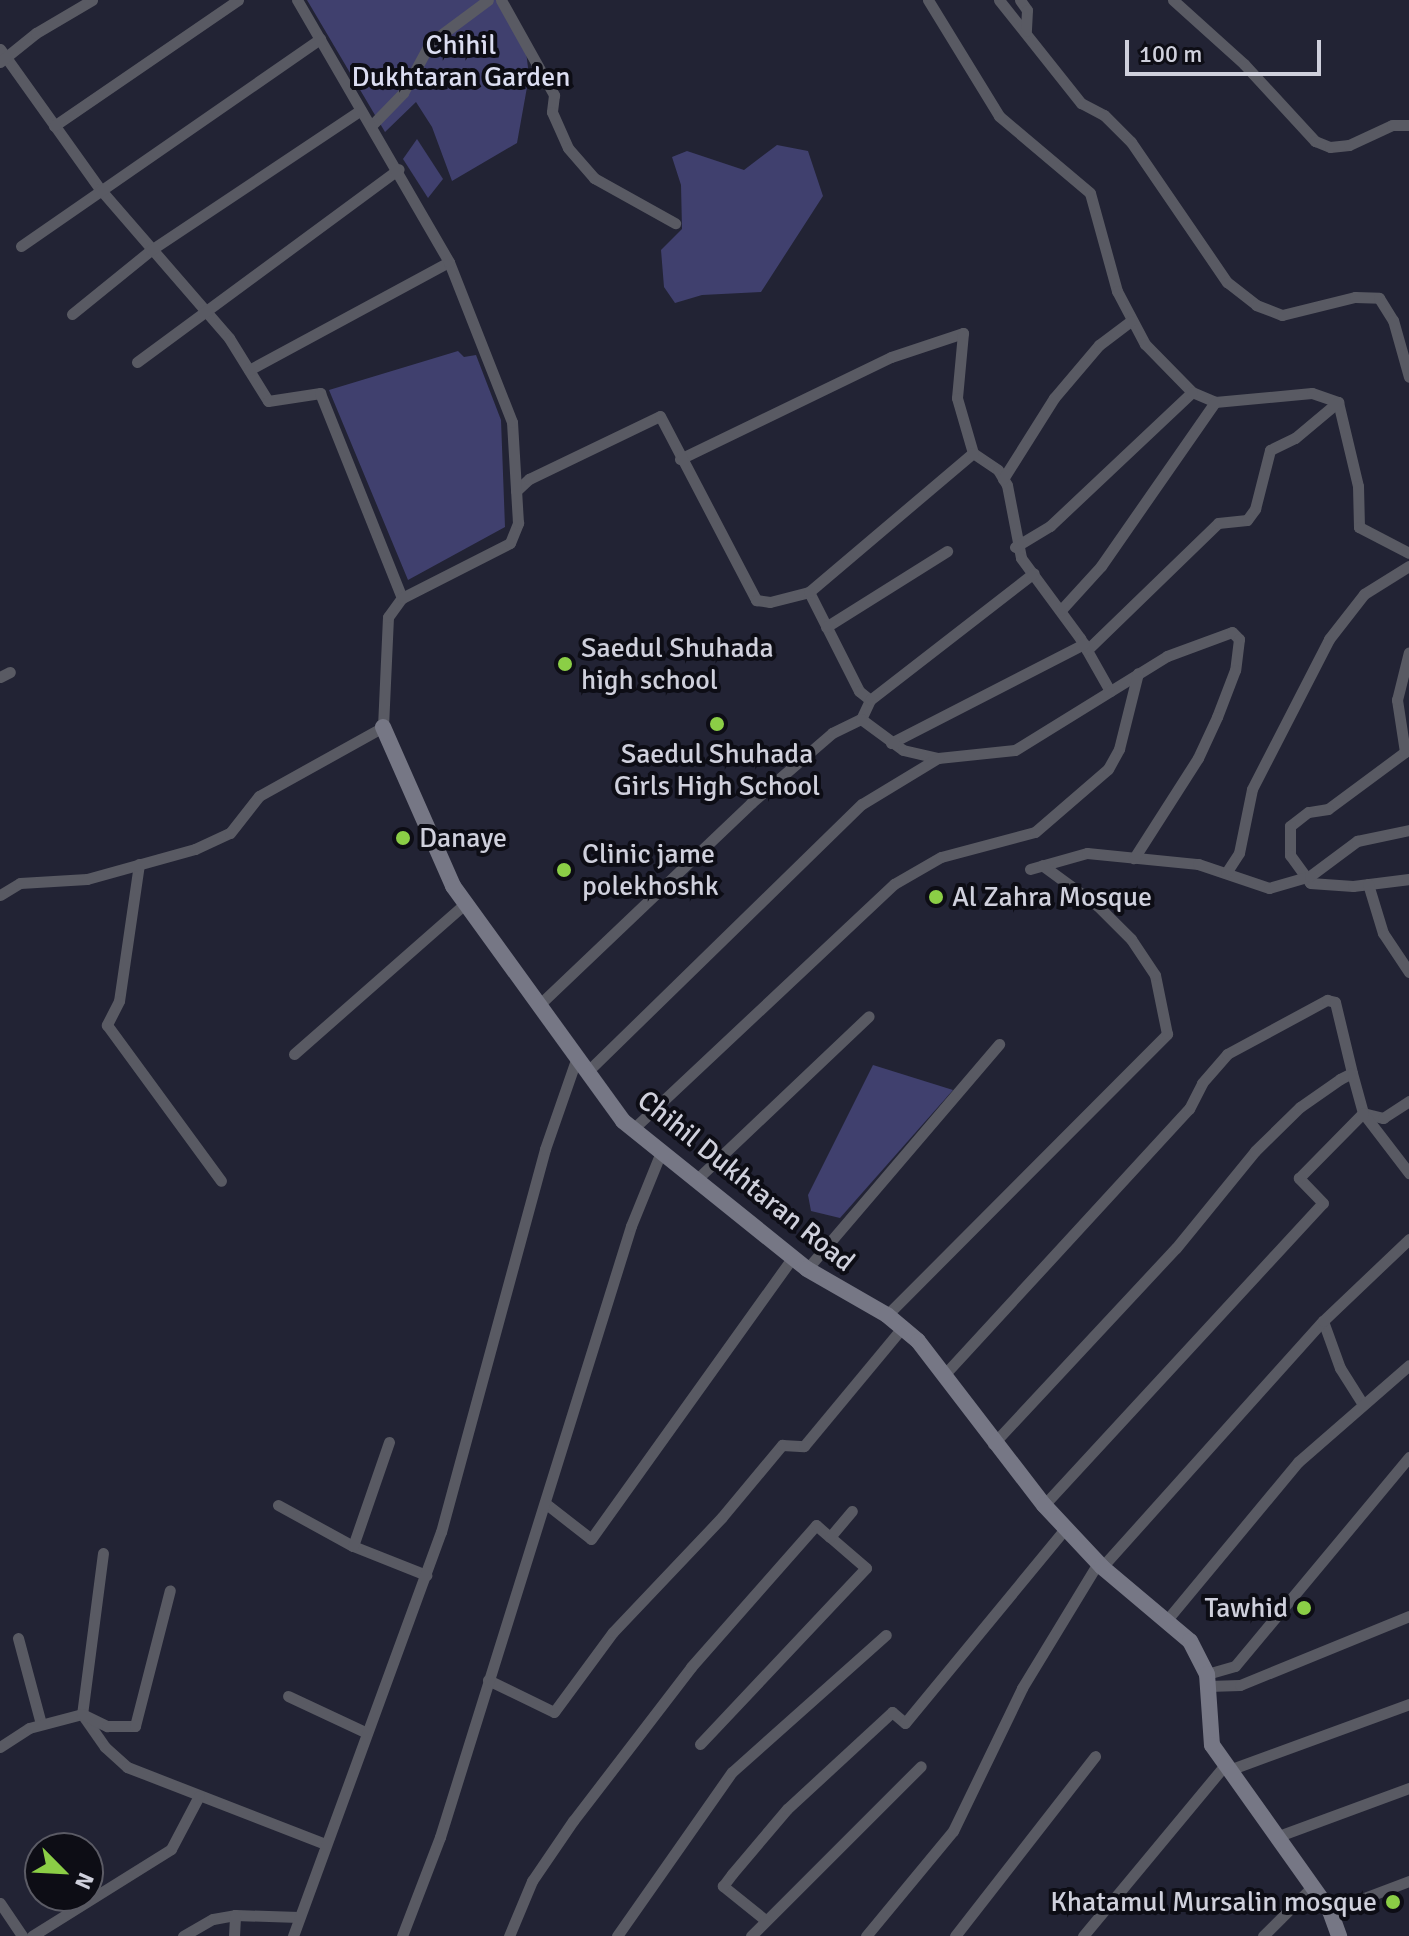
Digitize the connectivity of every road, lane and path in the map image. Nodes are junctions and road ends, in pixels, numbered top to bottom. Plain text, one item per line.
1 (92, 0) edge
2 (238, 0) edge
3 (297, 0) edge
4 (488, 0) edge
5 (501, 0) edge
6 (928, 0) edge
7 (999, 0) edge
8 (1020, 0) edge
9 (1173, 0) edge
10 (1026, 31) junction
11 (320, 39) junction
12 (2, 56) edge
13 (361, 110) junction
14 (1409, 125) edge
15 (54, 126) junction
16 (371, 126) junction
17 (399, 169) junction
18 (100, 189) junction
19 (675, 223) dead end
20 (21, 246) dead end
21 (151, 250) junction
22 (449, 262) junction
23 (206, 310) junction
24 (72, 314) dead end
25 (1131, 321) junction
26 (137, 362) dead end
27 (249, 370) junction
28 (1409, 377) edge
29 (1192, 392) junction
30 (1215, 402) junction
31 (1338, 402) junction
32 (973, 453) junction
33 (680, 459) junction
34 (1003, 479) junction
35 (516, 491) junction
36 (1015, 547) junction
37 (947, 551) dead end
38 (1409, 553) edge
39 (1409, 566) edge
40 (1034, 573) junction
41 (809, 592) junction
42 (402, 598) junction
43 (1061, 610) junction
44 (826, 627) junction
45 (1085, 647) junction
46 (1409, 652) edge
47 (1138, 673) junction
48 (1110, 691) junction
49 (870, 700) junction
50 (861, 719) junction
51 (383, 727) junction
52 (891, 743) junction
53 (1407, 750) edge
54 (938, 758) junction
55 (1409, 830) edge
56 (1134, 858) junction
57 (139, 864) junction
58 (1042, 865) junction
59 (1030, 869) dead end
60 (1226, 873) junction
61 (1304, 879) junction
62 (1409, 879) edge
63 (1368, 884) junction
64 (0, 895) edge
65 (465, 904) junction
66 (1409, 972) edge
67 (539, 1005) junction
68 (869, 1016) dead end
69 (999, 1044) dead end
70 (294, 1054) dead end
71 (577, 1057) junction
72 (587, 1072) junction
73 (1352, 1073) junction
74 (1409, 1101) edge
75 (1363, 1113) junction
76 (633, 1129) junction
77 (661, 1152) junction
78 (1409, 1173) edge
79 (696, 1180) junction
80 (221, 1181) dead end
81 (1409, 1239) edge
82 (793, 1257) junction
83 (807, 1269) junction
84 (887, 1315) junction
85 (1323, 1321) junction
86 (902, 1328) junction
87 (1409, 1365) edge
88 (944, 1375) junction
89 (1362, 1403) junction
90 (389, 1442) dead end
91 (993, 1444) junction
92 (1409, 1457) edge
93 (545, 1503) junction
94 (278, 1505) dead end
95 (1044, 1505) junction
96 (852, 1511) dead end
97 (1066, 1528) junction
98 (830, 1537) junction
99 (353, 1546) junction
100 (103, 1553) dead end
101 (1100, 1565) junction
102 (426, 1575) junction
103 (170, 1590) dead end
104 (1409, 1616) edge
105 (1166, 1621) junction
106 (886, 1635) dead end
107 (18, 1638) dead end
108 (488, 1680) junction
109 (1207, 1680) junction
110 (288, 1696) dead end
111 (1409, 1704) edge
112 (82, 1714) junction
113 (41, 1724) junction
114 (365, 1732) junction
115 (700, 1744) dead end
116 (0, 1747) edge
117 (1095, 1756) dead end
118 (921, 1766) dead end
119 (1227, 1767) junction
120 (1409, 1788) edge
121 (199, 1796) junction
122 (1276, 1837) junction
123 (326, 1844) junction
124 (1409, 1881) edge
125 (1311, 1888) junction
126 (0, 1903) edge
127 (1330, 1911) junction
128 (235, 1915) junction
129 (299, 1917) junction
130 (764, 1919) junction
131 (22, 1936) edge
132 (32, 1936) edge
133 (183, 1936) edge
134 (234, 1936) edge
135 (293, 1936) edge
136 (402, 1936) edge
137 (509, 1936) edge
138 (617, 1936) edge
139 (751, 1936) edge
140 (866, 1936) edge
141 (955, 1936) edge
142 (1083, 1936) edge
143 (1263, 1936) edge
144 (1339, 1936) edge

1 - 12 street
2 - 15 street
3 - 11 street
4 - 16 street
5 - 19 street
6 - 25 street
7 - 10 street
8 - 10 street
9 - 14 street
10 - 28 street
11 - 13 street
11 - 18 street
12 - 15 street
13 - 16 street
13 - 21 street
15 - 18 street
16 - 17 street
17 - 22 street
17 - 23 street
18 - 20 street
18 - 21 street
21 - 23 street
21 - 24 street
22 - 27 street
22 - 35 street
23 - 26 street
23 - 27 street
25 - 29 street
25 - 34 street
27 - 42 street
29 - 30 street
29 - 36 street
30 - 31 street
30 - 43 street
31 - 38 street
31 - 45 street
32 - 33 street
32 - 34 street
32 - 41 street
33 - 35 street
33 - 41 street
34 - 36 street
35 - 42 street
36 - 40 street
37 - 44 street
39 - 60 street
40 - 43 street
40 - 49 street
41 - 44 street
42 - 51 street
43 - 45 street
44 - 49 street
45 - 48 street
45 - 52 street
46 - 53 street
47 - 48 street
47 - 56 street
47 - 76 street
48 - 54 street
49 - 50 street
50 - 52 street
50 - 67 street
51 - 57 street
51 - 65 street, Chihil Dukhtaran Road
52 - 54 street
53 - 61 street
54 - 72 street
55 - 61 street
56 - 58 street
56 - 60 street
57 - 64 street
57 - 80 street
58 - 59 street
58 - 84 street
60 - 61 street
61 - 63 street
62 - 63 street
63 - 66 street
65 - 67 street, Chihil Dukhtaran Road
65 - 70 street
67 - 71 street, Chihil Dukhtaran Road
68 - 79 street
69 - 83 street
71 - 72 street, Chihil Dukhtaran Road
71 - 102 street
72 - 76 street, Chihil Dukhtaran Road
73 - 75 street
73 - 88 street
73 - 91 street
74 - 75 street
75 - 78 street
75 - 95 street
76 - 77 street, Chihil Dukhtaran Road
77 - 79 street, Chihil Dukhtaran Road
77 - 93 street
79 - 82 street, Chihil Dukhtaran Road
81 - 85 street
82 - 83 street, Chihil Dukhtaran Road
82 - 93 street
83 - 84 street, Chihil Dukhtaran Road
84 - 86 street, Chihil Dukhtaran Road
85 - 89 street
85 - 101 street
86 - 88 street, Chihil Dukhtaran Road
86 - 108 street
87 - 89 street
88 - 91 street, Chihil Dukhtaran Road
89 - 105 street
90 - 99 street
91 - 95 street, Chihil Dukhtaran Road
92 - 109 street
93 - 108 street
94 - 99 street
95 - 97 street, Chihil Dukhtaran Road
96 - 98 street
97 - 101 street, Chihil Dukhtaran Road
97 - 130 street
98 - 115 street
98 - 137 street
99 - 102 street
100 - 112 street
101 - 105 street, Chihil Dukhtaran Road
101 - 140 street
102 - 114 street
103 - 112 street
104 - 109 street
105 - 109 street, Chihil Dukhtaran Road
106 - 138 street
107 - 113 street
108 - 136 street
109 - 119 street, Chihil Dukhtaran Road
110 - 114 street
111 - 119 street
112 - 113 street
112 - 121 street
113 - 116 street
114 - 123 street
117 - 141 street
118 - 130 street
119 - 122 street, Chihil Dukhtaran Road
119 - 142 street
120 - 122 street
121 - 123 street
121 - 132 street
122 - 125 street, Chihil Dukhtaran Road
123 - 129 street
124 - 127 street
125 - 127 street, Chihil Dukhtaran Road
125 - 143 street
126 - 131 street
127 - 144 street, Chihil Dukhtaran Road
128 - 129 street
128 - 133 street
128 - 134 street
129 - 135 street
130 - 139 street

